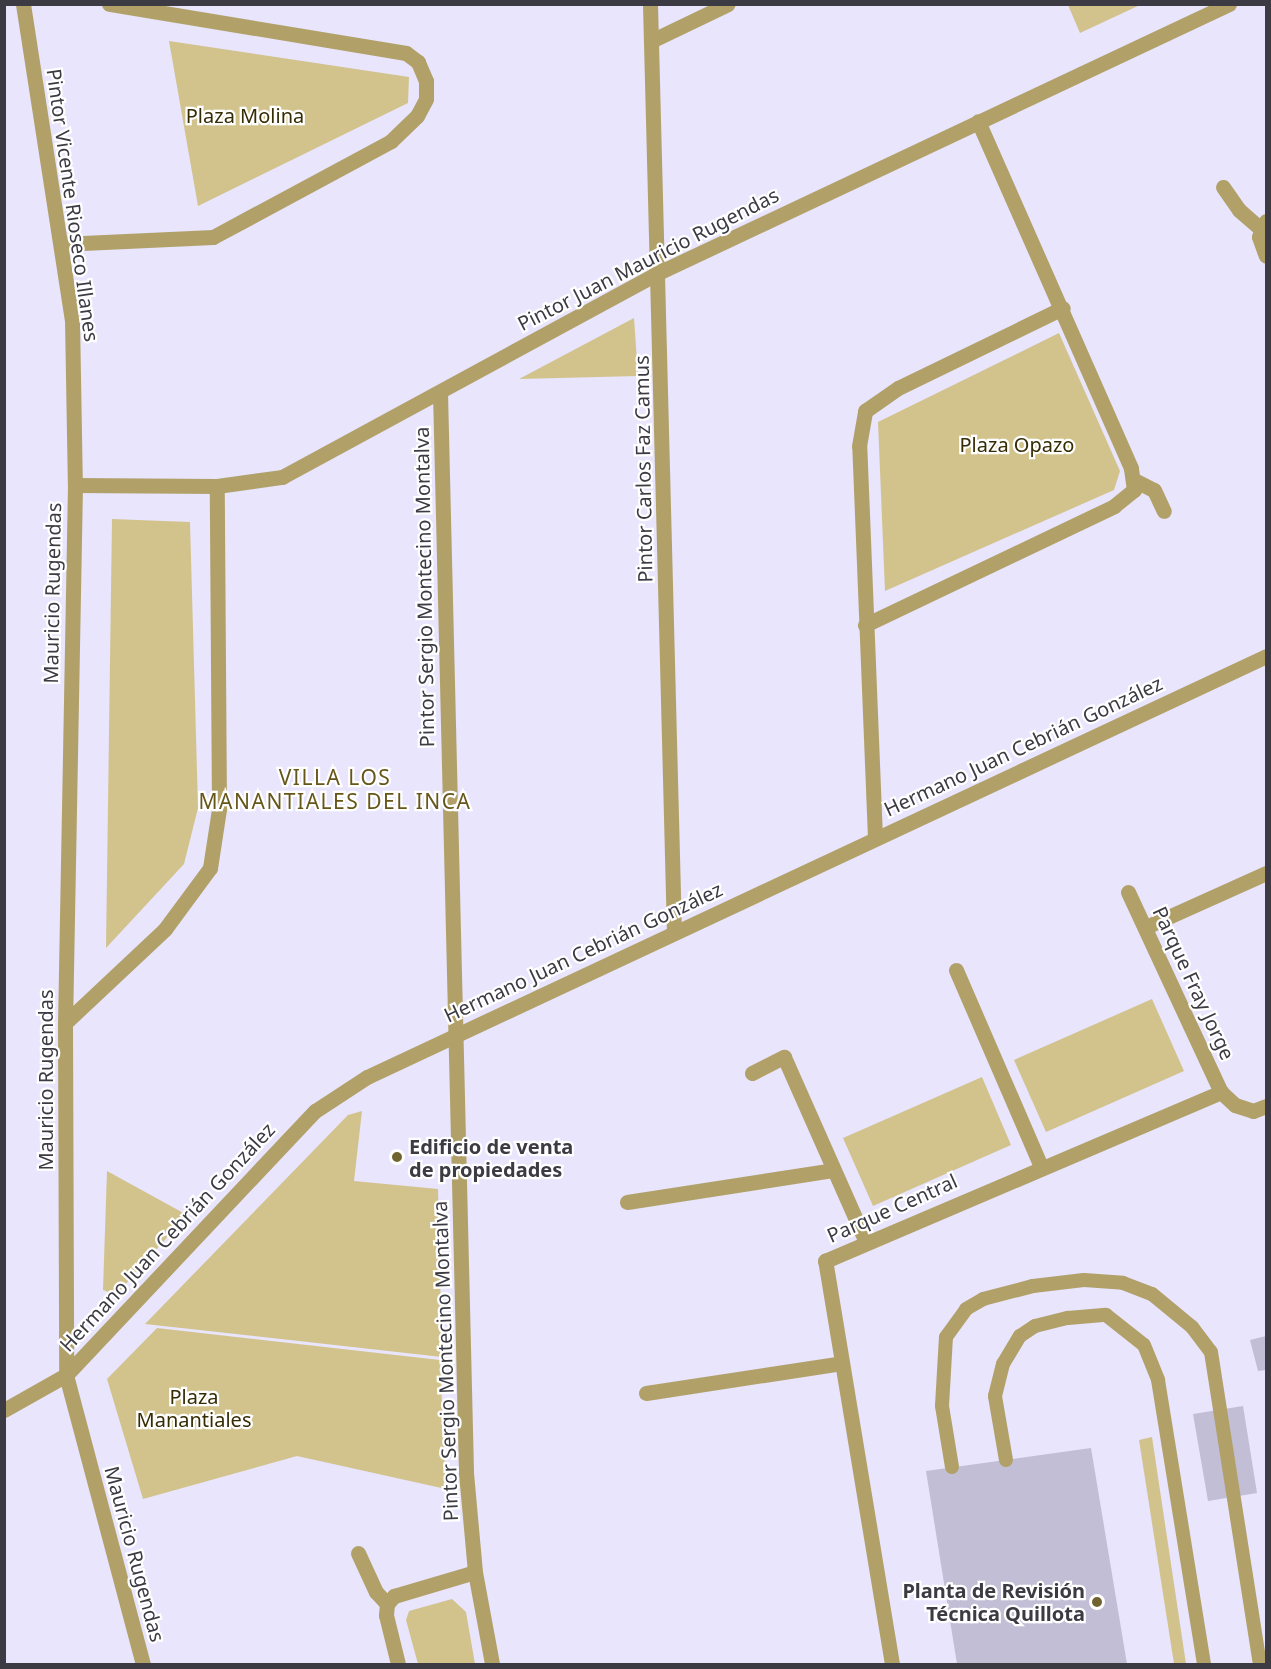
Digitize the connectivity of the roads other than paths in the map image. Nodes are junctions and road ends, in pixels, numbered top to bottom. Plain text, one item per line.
1 (23, 4) edge
2 (109, 4) edge
3 (650, 4) edge
4 (728, 4) edge
5 (1229, 4) edge
6 (651, 41) junction
7 (978, 121) junction
8 (1223, 187) dead end
9 (1263, 224) edge
10 (61, 244) junction
11 (1266, 256) edge
12 (660, 272) junction
13 (1063, 308) junction
14 (440, 392) junction
15 (1134, 480) junction
16 (75, 485) junction
17 (217, 486) junction
18 (1164, 511) dead end
19 (865, 625) junction
20 (1266, 656) edge
21 (875, 838) junction
22 (1266, 873) edge
23 (1128, 892) dead end
24 (1146, 927) junction
25 (674, 932) junction
26 (956, 970) dead end
27 (65, 1023) junction
28 (457, 1035) junction
29 (752, 1073) dead end
30 (1221, 1092) junction
31 (1266, 1106) edge
32 (1041, 1166) junction
33 (834, 1170) junction
34 (627, 1202) dead end
35 (866, 1242) junction
36 (842, 1363) junction
37 (66, 1375) junction
38 (646, 1393) dead end
39 (4, 1410) edge
40 (1006, 1460) dead end
41 (952, 1467) dead end
42 (358, 1553) dead end
43 (475, 1572) junction
44 (387, 1604) junction
45 (143, 1665) edge
46 (398, 1665) edge
47 (492, 1665) edge
48 (892, 1665) edge
49 (1204, 1665) edge
50 (1260, 1665) edge

1 - 10 street, Pintor Vicente Rioseco Illanes
2 - 10 street
3 - 6 street, Pintor Carlos Faz Camus
4 - 6 street
5 - 7 street, Pintor Juan Mauricio Rugendas
6 - 12 street, Pintor Carlos Faz Camus
7 - 12 street, Pintor Juan Mauricio Rugendas
7 - 13 street
8 - 9 street
9 - 11 street
10 - 16 street, Pintor Vicente Rioseco Illanes
12 - 14 street, Pintor Juan Mauricio Rugendas
12 - 25 street, Pintor Carlos Faz Camus
13 - 15 street
13 - 19 street
14 - 17 street, Pintor Juan Mauricio Rugendas
14 - 28 street, Pintor Sergio Montecino Montalva
15 - 18 street
15 - 19 street
16 - 17 street, Pintor Juan Mauricio Rugendas
16 - 27 street, Mauricio Rugendas
17 - 27 street
19 - 21 street
20 - 21 street, Hermano Juan Cebrián González
21 - 25 street, Hermano Juan Cebrián González
22 - 24 street
23 - 24 street, Parque Fray Jorge
24 - 30 street, Parque Fray Jorge
25 - 28 street, Hermano Juan Cebrián González
26 - 32 street
27 - 37 street, Mauricio Rugendas
28 - 37 street, Hermano Juan Cebrián González
28 - 43 street, Pintor Sergio Montecino Montalva
29 - 33 street
30 - 31 street
30 - 32 street, Parque Central
32 - 35 street, Parque Central
33 - 34 street
33 - 35 street
35 - 36 street, Parque Central
36 - 38 street
36 - 48 street, Parque Central
37 - 39 street, Hermano Juan Cebrián González
37 - 45 street, Mauricio Rugendas
40 - 49 lane
41 - 50 lane
42 - 44 street
43 - 44 street
43 - 47 street, Pintor Sergio Montecino Montalva
44 - 46 street

